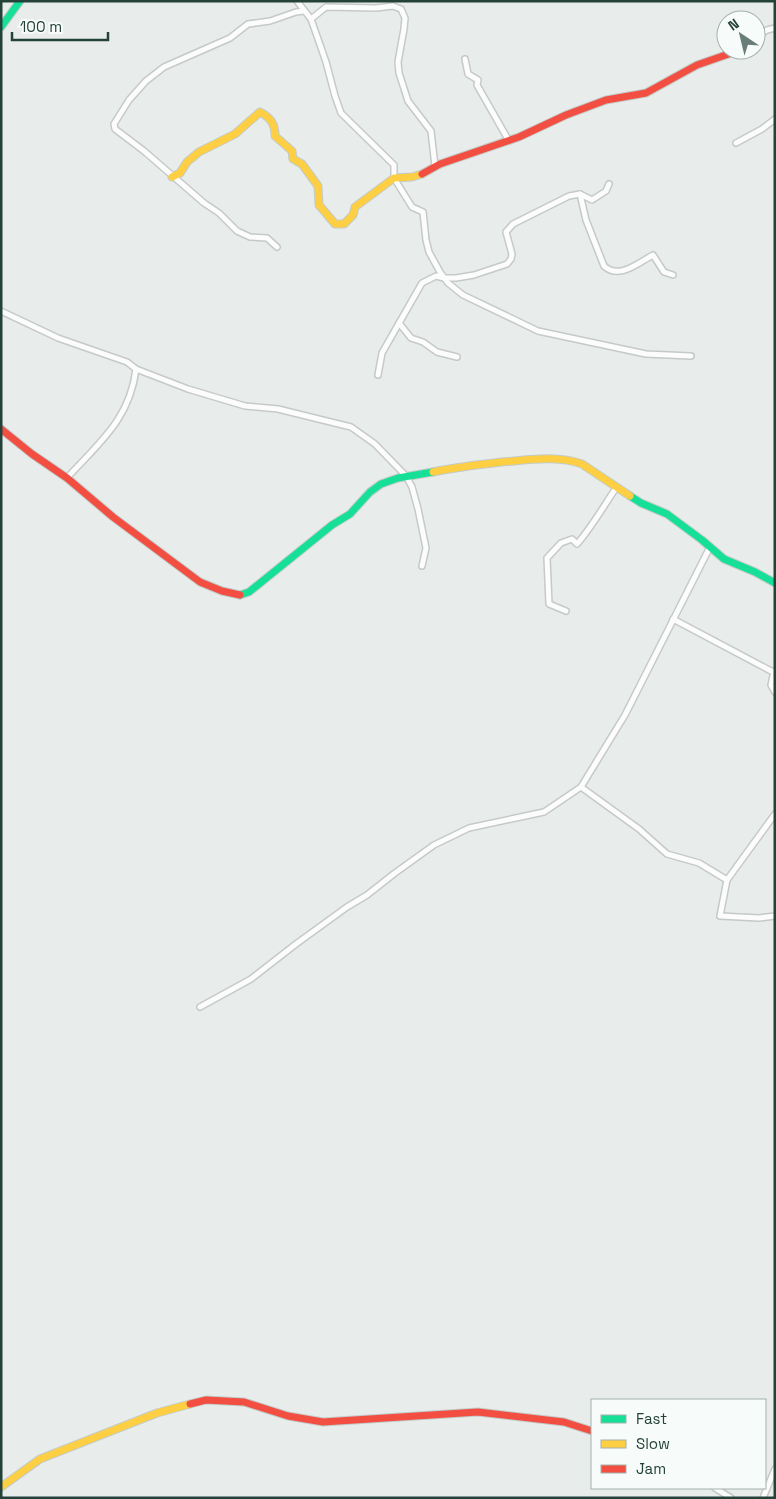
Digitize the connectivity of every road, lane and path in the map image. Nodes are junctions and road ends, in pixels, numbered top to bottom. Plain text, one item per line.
1 (20, 1) edge
2 (297, 1) edge
3 (304, 11) junction
4 (311, 19) junction
5 (1, 27) edge
6 (465, 59) dead end
7 (716, 59) edge
8 (775, 119) edge
9 (509, 141) junction
10 (736, 143) dead end
11 (435, 166) junction
12 (172, 177) junction
13 (394, 178) junction
14 (609, 184) dead end
15 (580, 194) junction
16 (277, 247) dead end
17 (673, 275) dead end
18 (444, 278) junction
19 (1, 311) edge
20 (399, 323) junction
21 (691, 356) dead end
22 (458, 357) dead end
23 (136, 369) junction
24 (378, 375) dead end
25 (1, 430) edge
26 (406, 476) junction
27 (67, 478) junction
28 (616, 488) junction
29 (710, 547) junction
30 (422, 566) dead end
31 (775, 583) edge
32 (566, 610) dead end
33 (673, 618) junction
34 (774, 671) edge
35 (775, 692) edge
36 (581, 787) junction
37 (775, 814) edge
38 (727, 880) junction
39 (775, 916) edge
40 (200, 1007) dead end
41 (591, 1431) edge
42 (775, 1469) edge
43 (1, 1486) edge
44 (717, 1489) edge
45 (731, 1498) edge
46 (763, 1498) edge

1 - 5 main road
2 - 3 street
3 - 4 street
3 - 12 street
4 - 11 street
4 - 13 street
6 - 9 street
7 - 9 main road
8 - 10 street
9 - 11 main road
11 - 13 main road
12 - 13 main road
12 - 16 street
13 - 18 street
14 - 15 street
15 - 17 street
15 - 18 street
18 - 20 street
18 - 21 street
19 - 23 street
20 - 22 street
20 - 24 street
23 - 26 street
23 - 27 street
25 - 27 main road
26 - 27 main road
26 - 28 main road
26 - 30 street
28 - 29 main road
28 - 32 street
29 - 31 main road
29 - 33 street
33 - 34 street
33 - 36 street
34 - 35 street
36 - 38 street
36 - 40 street
37 - 38 street
38 - 39 street
41 - 43 main road
42 - 46 street
44 - 45 street

